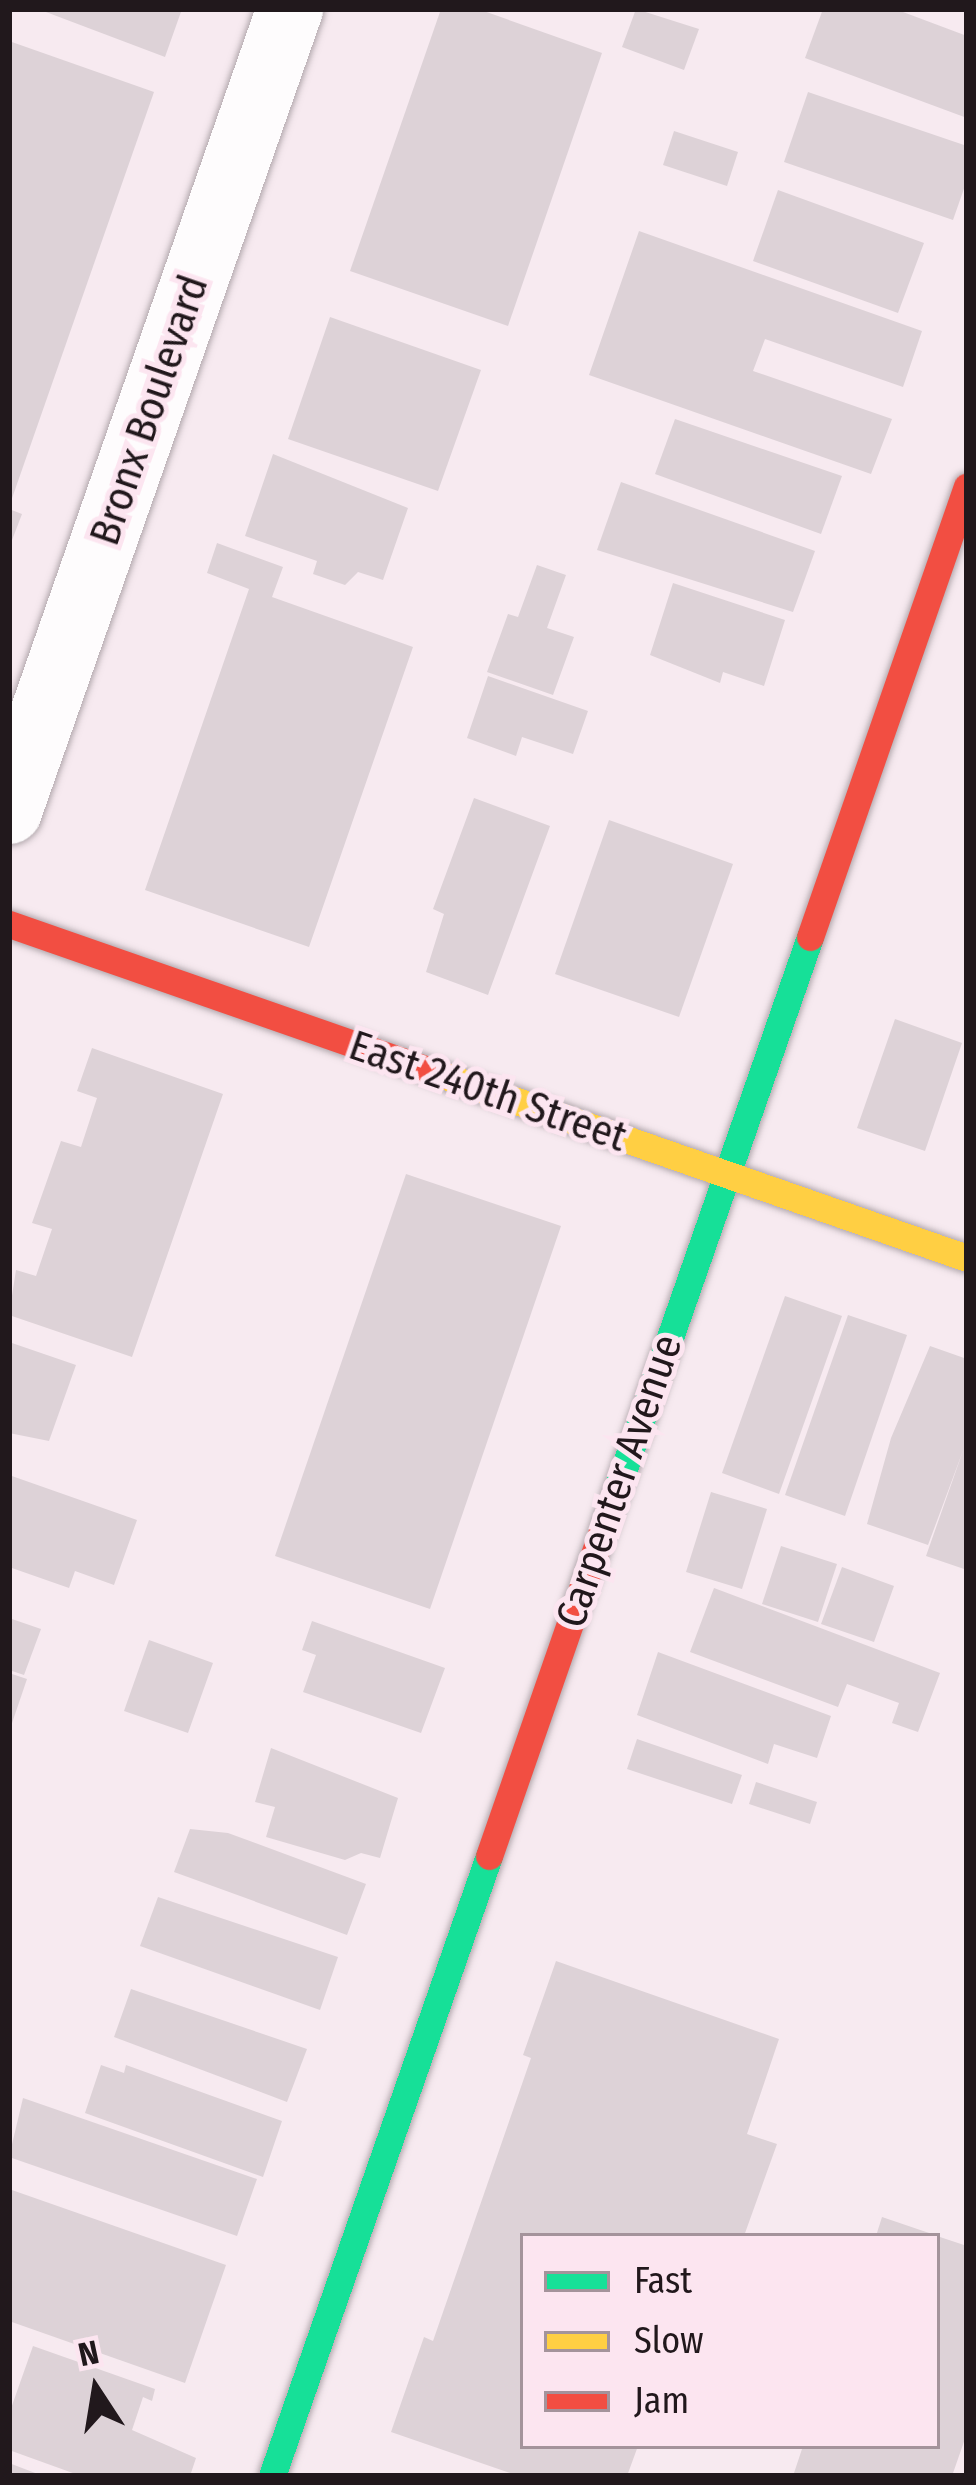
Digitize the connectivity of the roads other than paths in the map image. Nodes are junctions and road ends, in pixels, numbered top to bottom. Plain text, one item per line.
1 (290, 9) edge
2 (967, 487) edge
3 (9, 811) edge
4 (9, 924) edge
5 (726, 1175) junction
6 (967, 1258) edge
7 (272, 2476) edge

1 - 3 street, Bronx Boulevard
2 - 5 street, Carpenter Avenue
4 - 5 street, East 240th Street
5 - 6 street, East 240th Street
5 - 7 street, Carpenter Avenue

